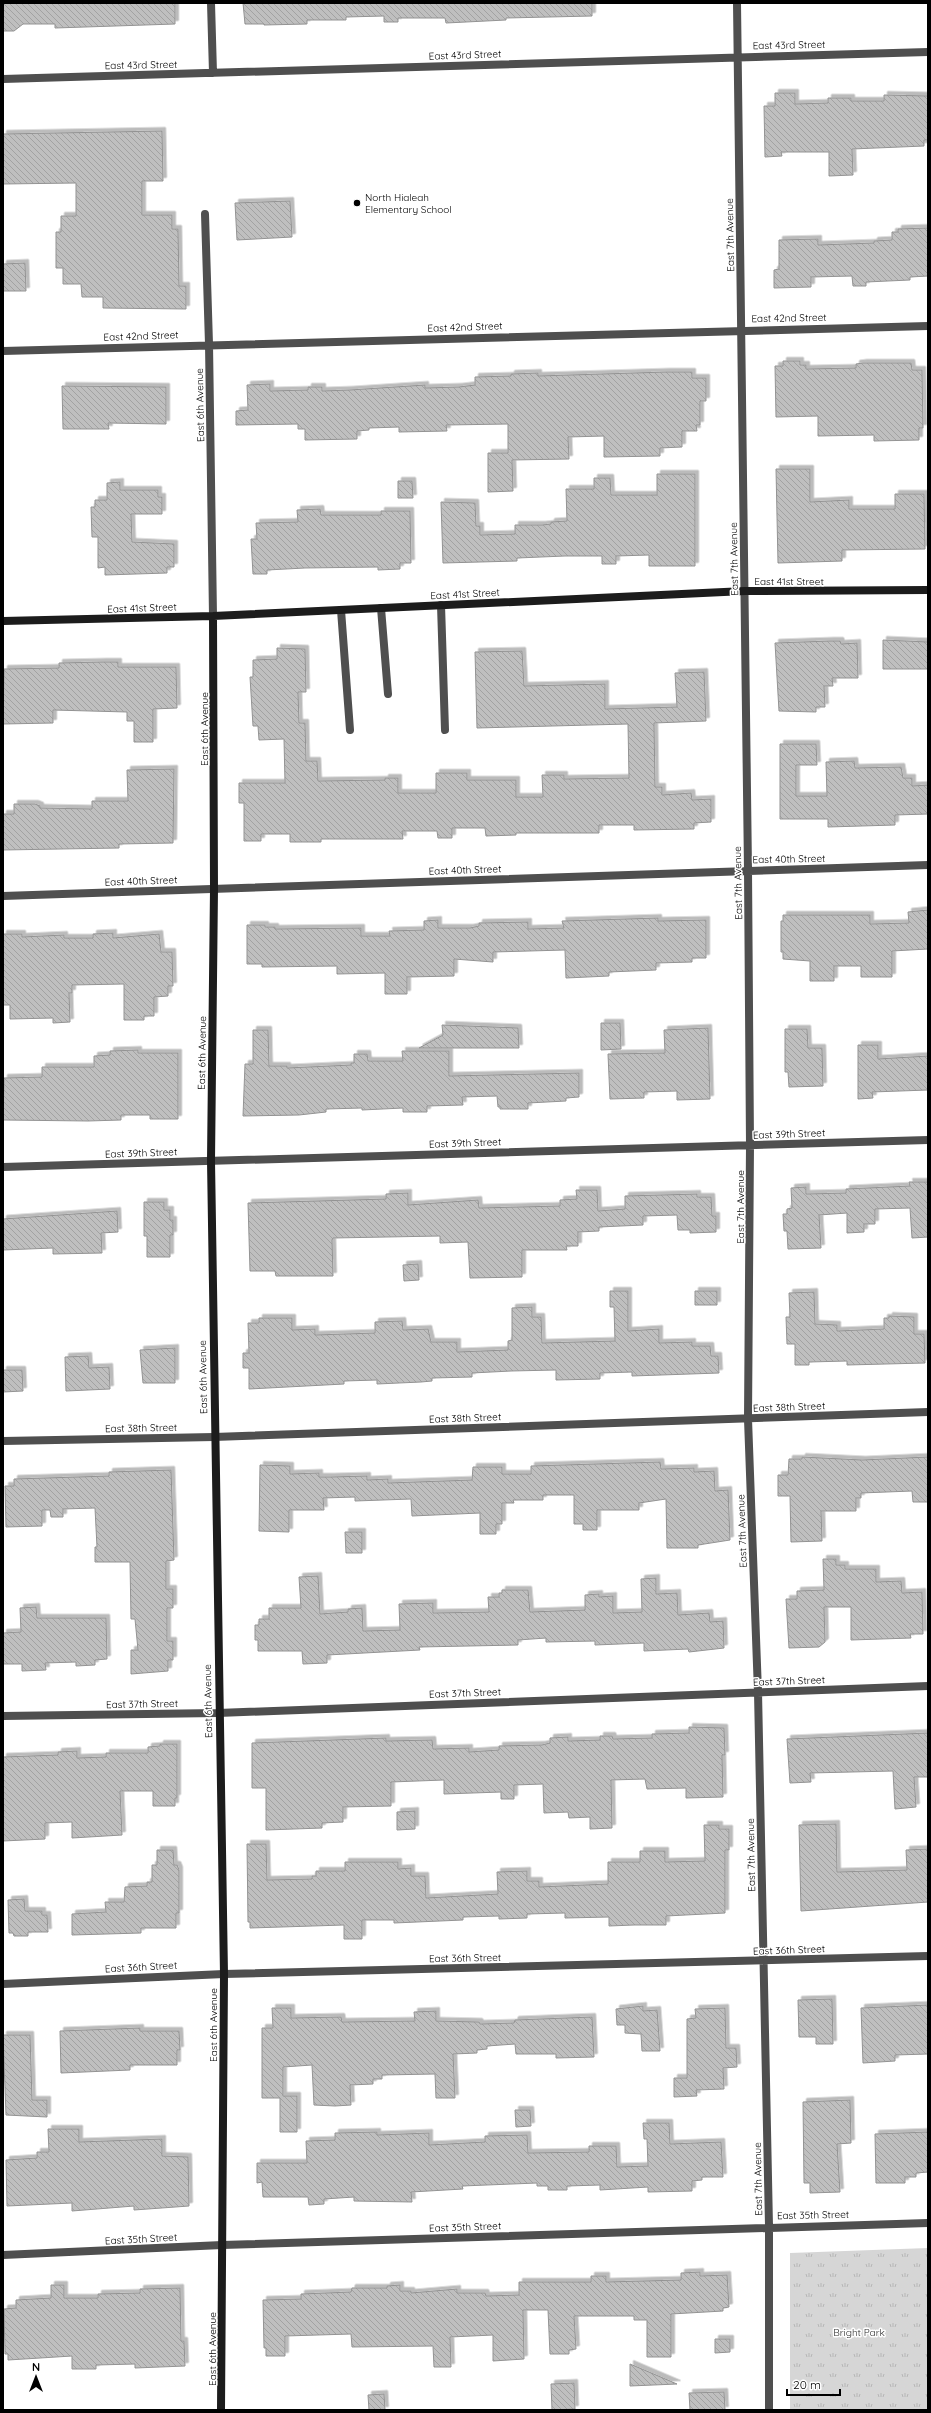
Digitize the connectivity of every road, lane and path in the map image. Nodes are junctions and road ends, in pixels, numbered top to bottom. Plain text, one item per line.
1 (211, 3) edge
2 (737, 3) edge
3 (928, 52) edge
4 (736, 56) junction
5 (214, 74) junction
6 (3, 79) edge
7 (206, 214) dead end
8 (928, 326) edge
9 (742, 329) junction
10 (209, 344) junction
11 (3, 351) edge
12 (928, 590) edge
13 (745, 591) junction
14 (441, 605) junction
15 (381, 608) junction
16 (341, 610) junction
17 (213, 616) junction
18 (3, 621) edge
19 (388, 694) dead end
20 (350, 730) dead end
21 (445, 730) dead end
22 (928, 866) edge
23 (748, 870) junction
24 (214, 889) junction
25 (3, 896) edge
26 (928, 1140) edge
27 (750, 1145) junction
28 (211, 1161) junction
29 (3, 1167) edge
30 (928, 1412) edge
31 (748, 1419) junction
32 (214, 1437) junction
33 (3, 1441) edge
34 (928, 1686) edge
35 (758, 1692) junction
36 (218, 1713) junction
37 (3, 1716) edge
38 (928, 1956) edge
39 (764, 1961) junction
40 (224, 1974) junction
41 (3, 1984) edge
42 (928, 2223) edge
43 (769, 2226) junction
44 (222, 2245) junction
45 (3, 2255) edge
46 (221, 2410) edge
47 (769, 2410) edge

1 - 5 street
2 - 4 street, East 7th Avenue
3 - 4 street, East 43rd Street
4 - 5 street, East 43rd Street
4 - 9 street, East 7th Avenue
5 - 6 street, East 43rd Street
7 - 10 street, East 6th Avenue
8 - 9 street, East 42nd Street
9 - 10 street, East 42nd Street
9 - 13 street, East 7th Avenue
10 - 11 street, East 42nd Street
10 - 17 street, East 6th Avenue
12 - 13 street, East 41st Street
13 - 14 street, East 41st Street
13 - 23 street, East 7th Avenue
14 - 15 street, East 41st Street
14 - 21 street
15 - 16 street, East 41st Street
15 - 19 street
16 - 17 street, East 41st Street
16 - 20 street
17 - 18 street, East 41st Street
17 - 24 street, East 6th Avenue
22 - 23 street, East 40th Street
23 - 24 street, East 40th Street
23 - 27 street, East 7th Avenue
24 - 25 street, East 40th Street
24 - 28 street, East 6th Avenue
26 - 27 street, East 39th Street
27 - 28 street, East 39th Street
27 - 31 street, East 7th Avenue
28 - 29 street, East 39th Street
28 - 32 street, East 6th Avenue
30 - 31 street, East 38th Street
31 - 32 street, East 38th Street
31 - 35 street, East 7th Avenue
32 - 33 street, East 38th Street
32 - 36 street, East 6th Avenue
34 - 35 street, East 37th Street
35 - 36 street, East 37th Street
35 - 39 street, East 7th Avenue
36 - 37 street, East 37th Street
36 - 40 street, East 6th Avenue
38 - 39 street, East 36th Street
39 - 40 street, East 36th Street
39 - 43 street, East 7th Avenue
40 - 41 street, East 36th Street
40 - 44 street, East 6th Avenue
42 - 43 street, East 35th Street
43 - 44 street, East 35th Street
43 - 47 street, East 7th Avenue
44 - 45 street, East 35th Street
44 - 46 street, East 6th Avenue

